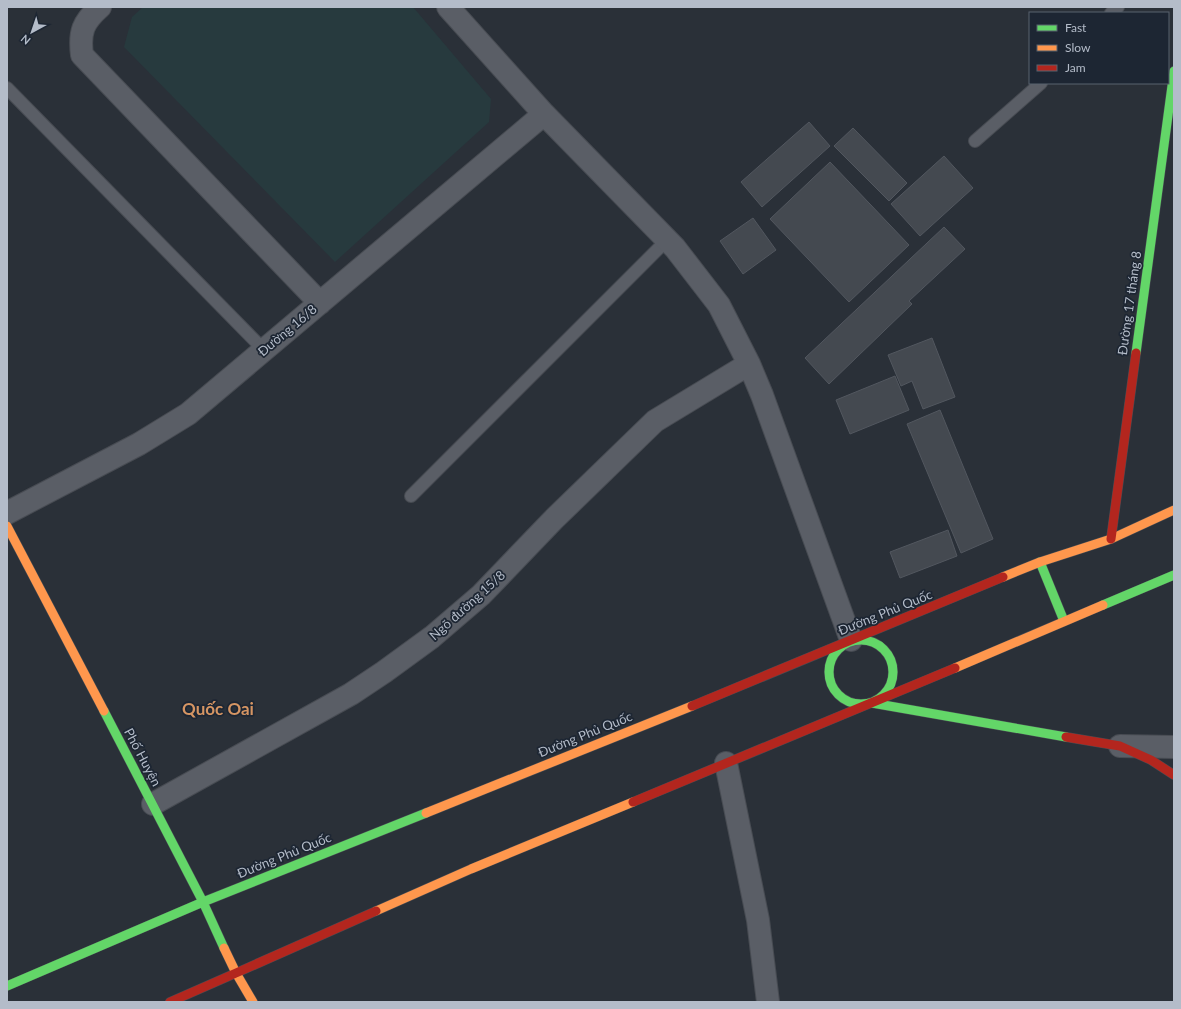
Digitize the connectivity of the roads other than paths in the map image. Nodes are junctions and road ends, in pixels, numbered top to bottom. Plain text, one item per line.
1 (100, 7) edge
2 (448, 7) edge
3 (1174, 71) edge
4 (1040, 84) edge
5 (7, 88) edge
6 (544, 114) junction
7 (975, 141) dead end
8 (667, 240) junction
9 (320, 303) junction
10 (264, 350) junction
11 (749, 364) junction
12 (411, 496) dead end
13 (1174, 510) edge
14 (7, 513) edge
15 (7, 526) edge
16 (1111, 539) junction
17 (1040, 562) junction
18 (1174, 575) edge
19 (1064, 621) junction
20 (851, 640) junction
21 (872, 703) junction
22 (1120, 746) junction
23 (1174, 747) edge
24 (726, 763) junction
25 (1174, 775) edge
26 (153, 804) junction
27 (204, 902) junction
28 (236, 973) junction
29 (7, 986) edge
30 (170, 1002) edge
31 (253, 1002) edge
32 (768, 1002) edge

1 - 9 street
2 - 6 street
3 - 16 main road, Đường 17 tháng 8
4 - 7 lane
5 - 10 lane
6 - 8 street
6 - 9 street, Đường 16/8
8 - 11 street
8 - 12 lane
9 - 10 street, Đường 16/8
10 - 14 street, Đường 16/8
11 - 20 street
11 - 26 street, Ngõ đường 15/8
13 - 16 main road, Đường Phủ Quốc
15 - 26 main road, Phố Huyện
16 - 17 main road, Đường Phủ Quốc
17 - 19 main road
17 - 20 main road, Đường Phủ Quốc
18 - 19 main road
19 - 21 main road
20 - 21 main road
20 - 21 main road
20 - 27 main road, Đường Phủ Quốc
21 - 22 main road
21 - 24 main road
22 - 23 street
22 - 25 main road
24 - 28 main road
24 - 32 street
26 - 27 main road, Phố Huyện
27 - 28 main road, Phố Huyện
27 - 29 main road, Đường Phủ Quốc
28 - 30 main road
28 - 31 main road, Phố Huyện

